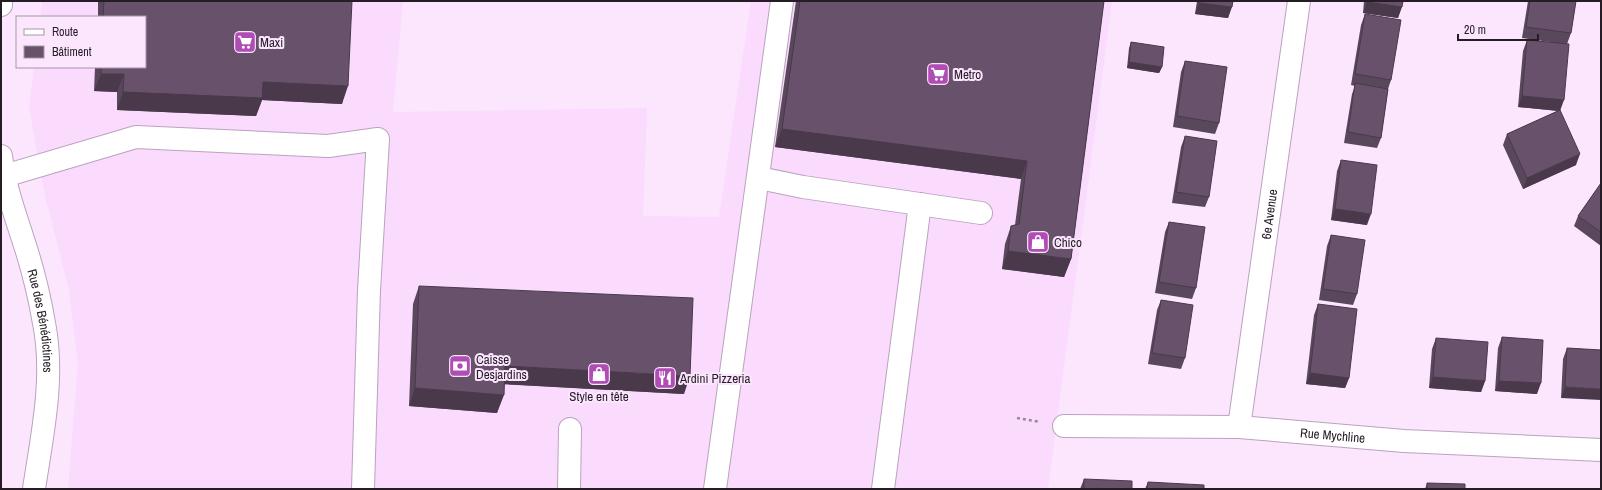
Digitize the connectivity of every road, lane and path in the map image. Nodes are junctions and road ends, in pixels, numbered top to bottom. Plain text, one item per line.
1 (1, 1) edge
2 (782, 1) edge
3 (1299, 1) edge
4 (1, 5) edge
5 (2, 170) edge
6 (759, 178) junction
7 (920, 204) junction
8 (981, 213) dead end
9 (1064, 426) dead end
10 (1239, 427) junction
11 (570, 428) dead end
12 (1601, 450) edge
13 (34, 489) edge
14 (363, 489) edge
15 (569, 489) edge
16 (715, 489) edge
17 (883, 489) edge

1 - 4 street
2 - 6 street
3 - 10 street, 6e Avenue
5 - 13 street, Rue des Bénédictines
5 - 14 street
6 - 7 street
6 - 16 street
7 - 8 street
7 - 17 street
9 - 10 street, Rue Mychline
10 - 12 street, Rue Mychline
11 - 15 street

